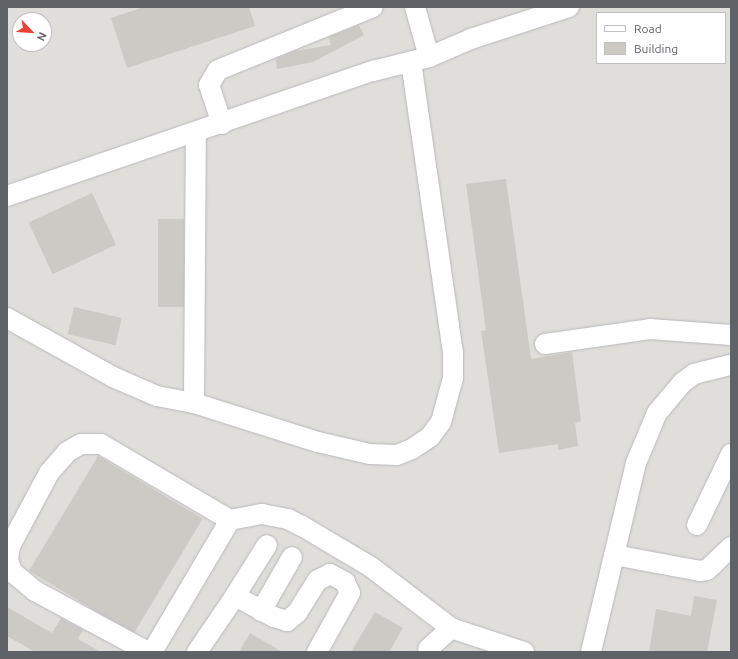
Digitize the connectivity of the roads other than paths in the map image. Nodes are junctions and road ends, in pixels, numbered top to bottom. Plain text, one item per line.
1 (373, 7) edge
2 (415, 7) edge
3 (569, 7) edge
4 (420, 59) junction
5 (222, 124) junction
6 (196, 133) junction
7 (7, 196) edge
8 (7, 318) edge
9 (731, 335) edge
10 (545, 344) dead end
11 (731, 365) edge
12 (194, 403) junction
13 (731, 454) edge
14 (230, 520) junction
15 (697, 525) dead end
16 (266, 545) dead end
17 (731, 547) edge
18 (614, 555) junction
19 (292, 557) dead end
20 (235, 596) junction
21 (261, 611) junction
22 (451, 628) junction
23 (428, 649) dead end
24 (148, 652) edge
25 (152, 652) edge
26 (197, 652) edge
27 (317, 652) edge
28 (524, 652) edge
29 (591, 652) edge

1 - 5 lane
2 - 4 lane
3 - 4 lane
4 - 5 lane
4 - 12 lane
5 - 6 lane
6 - 7 lane
6 - 12 lane
8 - 12 lane
9 - 10 lane
11 - 18 lane
13 - 15 lane
14 - 22 lane
14 - 24 lane
14 - 25 lane
16 - 20 lane
17 - 18 lane
18 - 29 lane
19 - 21 lane
20 - 21 lane
20 - 26 lane
21 - 27 lane
22 - 23 lane
22 - 28 lane

